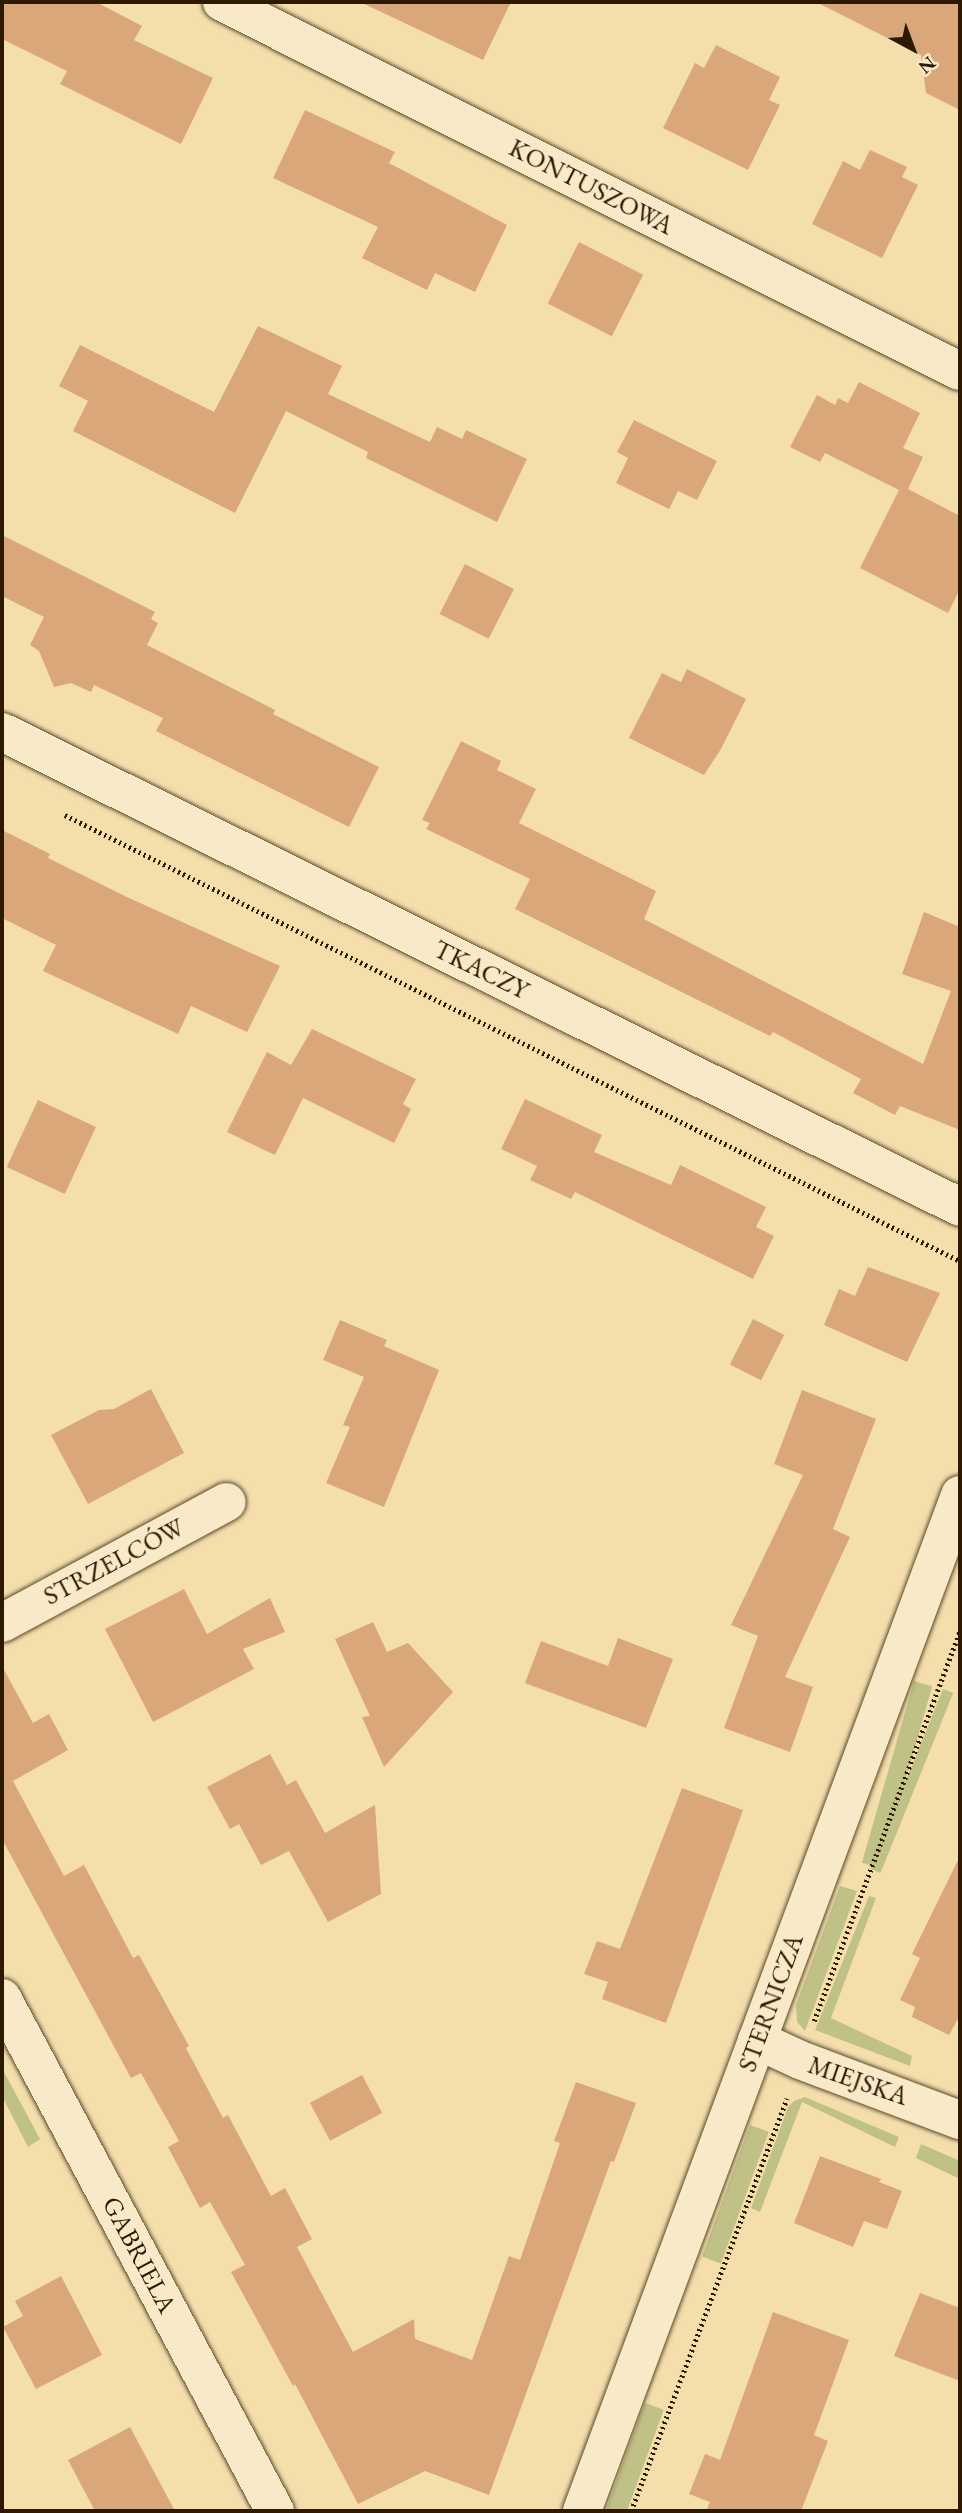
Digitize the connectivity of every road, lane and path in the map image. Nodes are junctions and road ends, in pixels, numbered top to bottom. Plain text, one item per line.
1 (222, 2) edge
2 (960, 371) edge
3 (2, 732) edge
4 (61, 813) dead end
5 (960, 1208) edge
6 (960, 1261) edge
7 (960, 1495) edge
8 (226, 1502) dead end
9 (2, 1623) edge
10 (960, 1631) edge
11 (2, 1998) edge
12 (813, 2025) dead end
13 (757, 2040) junction
14 (787, 2097) dead end
15 (960, 2120) edge
16 (275, 2511) edge
17 (582, 2511) edge
18 (631, 2511) edge

1 - 2 street, KONTUSZOWA
3 - 5 street, TKACZY
4 - 6 path
7 - 13 street, STERNICZA
8 - 9 street, STRZELCÓW
10 - 12 path
11 - 16 street, GABRIELA
13 - 15 street, MIEJSKA
13 - 17 street, STERNICZA
14 - 18 path

